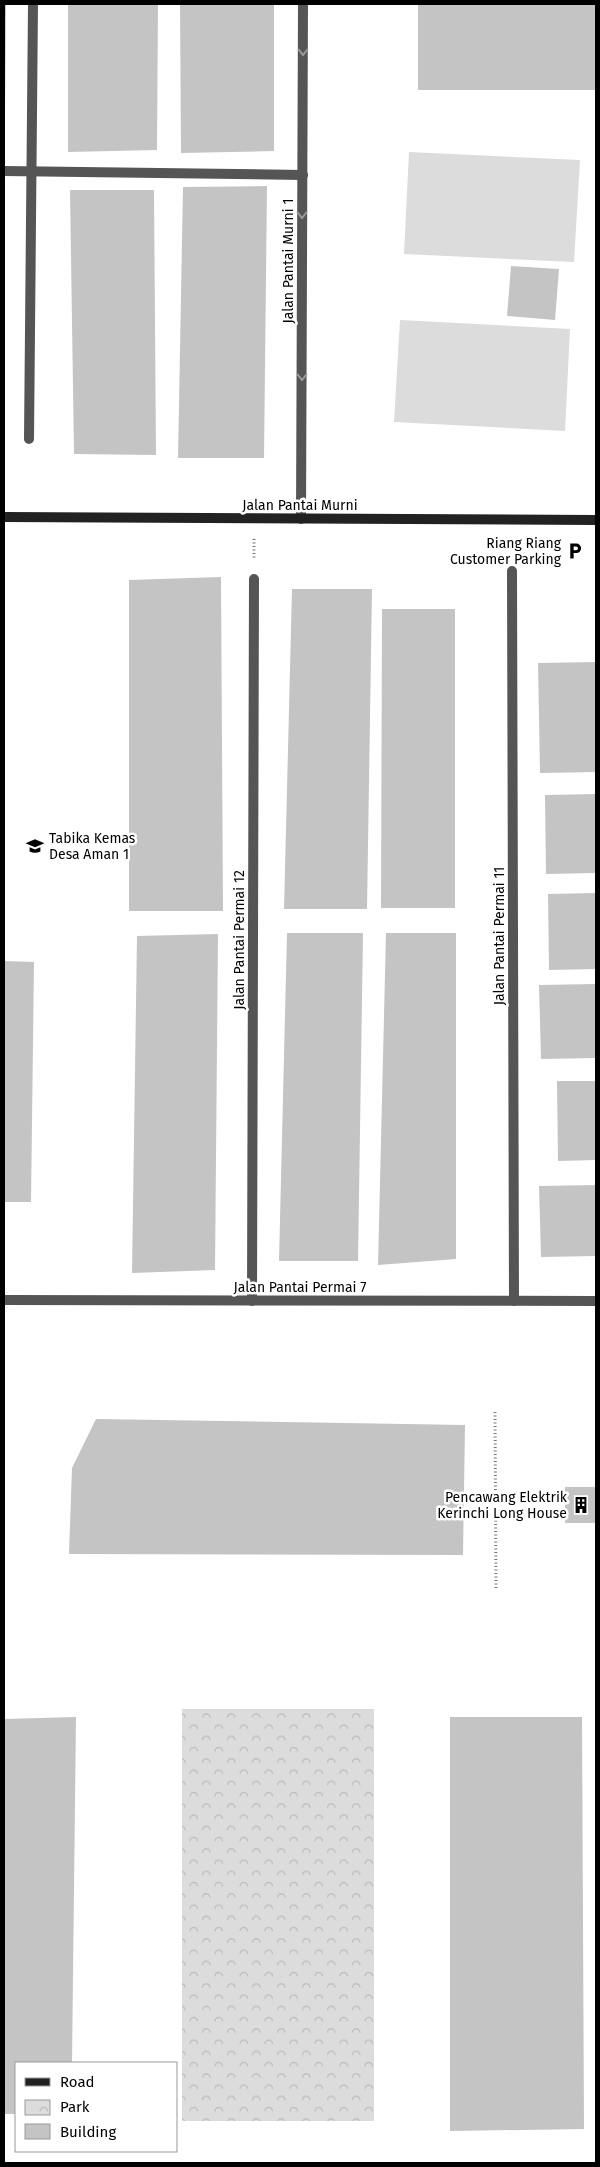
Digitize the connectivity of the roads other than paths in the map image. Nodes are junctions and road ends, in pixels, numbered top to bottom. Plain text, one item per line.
1 (33, 4) edge
2 (303, 4) edge
3 (4, 171) edge
4 (30, 172) junction
5 (303, 174) junction
6 (29, 439) dead end
7 (4, 518) edge
8 (301, 519) junction
9 (596, 520) edge
10 (512, 571) dead end
11 (254, 578) road end
12 (4, 1300) edge
13 (252, 1301) junction
14 (514, 1301) junction
15 (596, 1301) edge

1 - 4 street
2 -> 5 street, Jalan Pantai Murni 1
3 - 4 street
4 - 5 street
4 - 6 street
5 -> 8 street, Jalan Pantai Murni 1
7 - 8 street, Jalan Pantai Murni
8 - 9 street, Jalan Pantai Murni
10 - 14 street, Jalan Pantai Permai 11
11 - 13 street, Jalan Pantai Permai 12
12 - 13 street, Jalan Pantai Permai 7
13 - 14 street, Jalan Pantai Permai 7
14 - 15 street, Jalan Pantai Permai 7

